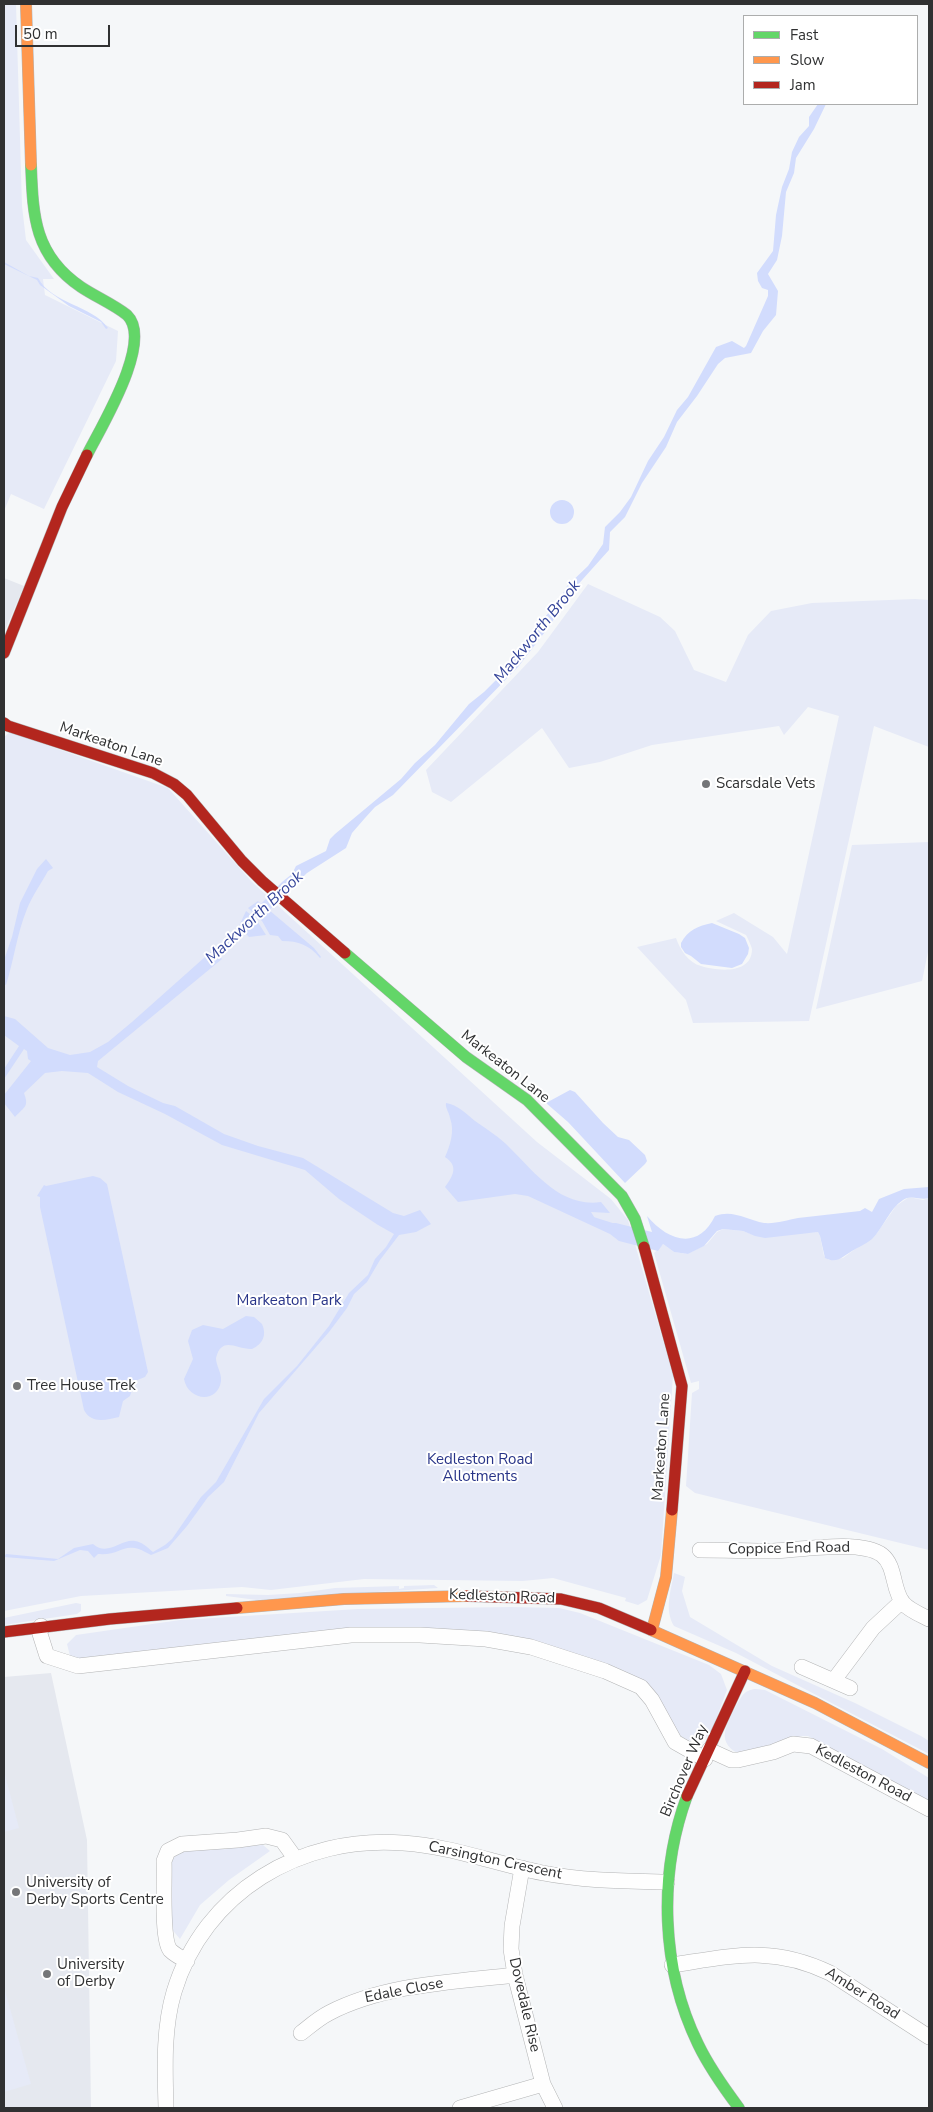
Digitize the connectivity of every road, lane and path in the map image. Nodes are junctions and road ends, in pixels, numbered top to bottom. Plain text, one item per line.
1 (26, 4) edge
2 (4, 653) edge
3 (4, 723) edge
4 (700, 1550) dead end
5 (902, 1601) junction
6 (929, 1619) edge
7 (40, 1626) junction
8 (652, 1630) junction
9 (4, 1632) edge
10 (802, 1667) dead end
11 (745, 1671) junction
12 (834, 1680) junction
13 (850, 1688) dead end
14 (707, 1755) junction
15 (929, 1763) edge
16 (929, 1809) edge
17 (295, 1858) junction
18 (522, 1868) junction
19 (667, 1882) junction
20 (187, 1960) junction
21 (672, 1966) junction
22 (515, 1975) junction
23 (301, 2033) dead end
24 (929, 2037) edge
25 (543, 2084) junction
26 (166, 2108) edge
27 (460, 2108) edge
28 (555, 2108) edge
29 (739, 2108) edge

1 - 2 street
3 - 8 street, Markeaton Lane
4 - 5 street, Coppice End Road
5 - 6 street
5 - 12 street
7 - 8 street, Kedleston Road
7 - 9 street, Kedleston Road
7 - 14 street, Kedleston Road
8 - 11 street, Kedleston Road
10 - 12 street
11 - 14 street, Birchover Way
11 - 15 street, Kedleston Road
12 - 13 street
14 - 16 street, Kedleston Road
14 - 19 street, Birchover Way
17 - 18 street, Carsington Crescent
17 - 20 street, Carsington Crescent
17 - 20 street
18 - 19 street, Carsington Crescent
18 - 22 street, Dovedale Rise
19 - 21 street, Birchover Way
20 - 26 street, Carsington Crescent
21 - 24 street, Amber Road
21 - 29 street, Birchover Way
22 - 23 street, Edale Close
22 - 25 street, Dovedale Rise
25 - 27 street
25 - 28 street, Dovedale Rise

